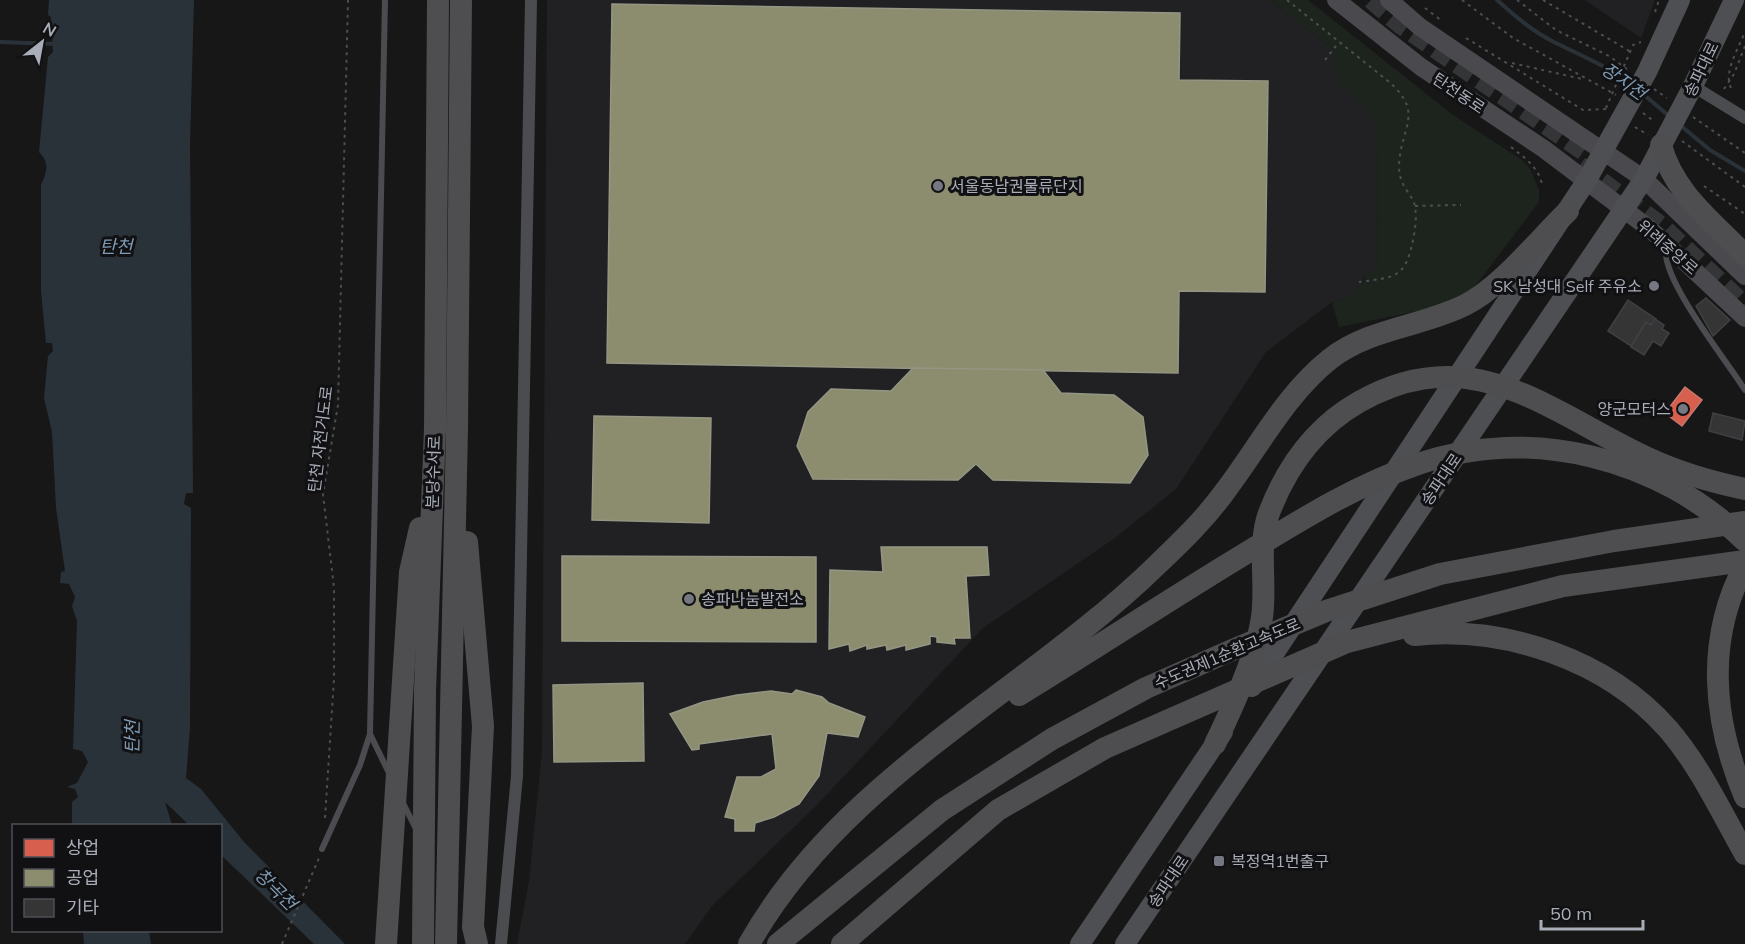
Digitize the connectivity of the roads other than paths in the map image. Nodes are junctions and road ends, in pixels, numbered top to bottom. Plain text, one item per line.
1 (385, 0) edge
2 (438, 0) edge
3 (461, 0) edge
4 (531, 0) edge
5 (1336, 0) edge
6 (1389, 0) edge
7 (1680, 0) edge
8 (1734, 0) edge
9 (1691, 91) junction
10 (1745, 118) edge
11 (1666, 137) junction
12 (1603, 149) junction
13 (1644, 178) junction
14 (1587, 180) junction
15 (1624, 210) junction
16 (1568, 211) junction
17 (1673, 250) junction
18 (1745, 255) edge
19 (1745, 276) edge
20 (1745, 318) edge
21 (1745, 390) edge
22 (446, 428) junction
23 (1745, 489) edge
24 (1745, 522) edge
25 (1745, 541) edge
26 (1745, 563) edge
27 (1347, 642) junction
28 (414, 690) junction
29 (370, 734) junction
30 (938, 743) junction
31 (1215, 744) junction
32 (1745, 797) edge
33 (322, 849) road end
34 (1745, 854) edge
35 (434, 866) dead end
36 (440, 888) dead end
37 (386, 944) edge
38 (423, 944) edge
39 (446, 944) edge
40 (453, 944) edge
41 (477, 944) edge
42 (501, 944) edge
43 (749, 944) edge
44 (778, 944) edge
45 (842, 944) edge
46 (1080, 944) edge
47 (1125, 944) edge

1 - 29 lane
2 - 22 highway, 분당수서로
3 - 22 highway, 분당수서로
4 - 42 street
5 - 14 main road, 탄천동로
6 - 12 main road, 탄천동로
7 - 12 main road
8 - 9 main road, 송파대로
9 - 10 street
9 - 11 main road, 송파대로
11 - 13 main road, 송파대로
11 - 18 highway
12 - 13 main road, 위례중앙로
12 - 14 main road
13 - 15 main road, 송파대로
13 - 19 main road, 위례중앙로
14 - 15 main road, 위례중앙로
14 - 16 main road
15 - 17 main road, 위례중앙로
15 - 47 main road, 송파대로
16 - 30 highway
16 - 31 main road
17 - 20 main road, 위례중앙로
17 - 21 lane
22 - 28 highway, 분당수서로
22 - 39 highway, 분당수서로
22 - 41 highway
23 - 31 highway
24 - 44 highway, 수도권제1순환고속도로
25 - 30 highway
26 - 27 highway
26 - 32 highway
27 - 34 highway
27 - 45 highway
28 - 37 highway
28 - 38 highway, 분당수서로
29 - 33 lane
29 - 35 lane
30 - 43 highway
31 - 46 main road
36 - 40 lane

